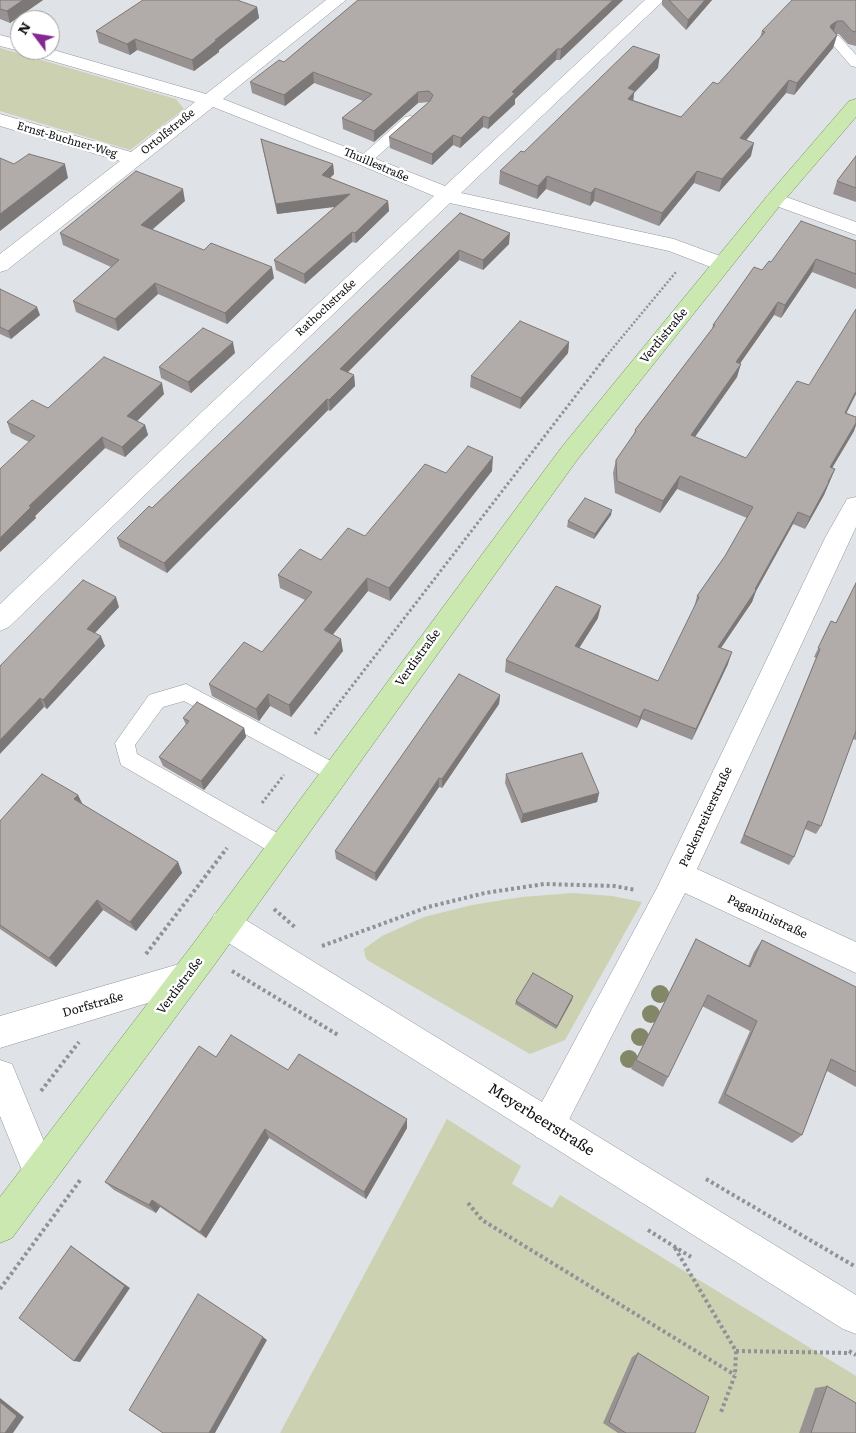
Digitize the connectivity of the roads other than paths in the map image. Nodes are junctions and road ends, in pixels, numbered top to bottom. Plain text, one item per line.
1 (337, 0) edge
2 (655, 0) edge
3 (834, 39) edge
4 (60, 58) edge
5 (856, 63) edge
6 (207, 102) junction
7 (856, 105) edge
8 (417, 114) edge
9 (0, 120) edge
10 (134, 159) junction
11 (365, 160) junction
12 (447, 196) junction
13 (775, 199) junction
14 (856, 229) edge
15 (721, 264) junction
16 (0, 265) edge
17 (856, 506) edge
18 (0, 620) edge
19 (335, 773) junction
20 (282, 847) junction
21 (674, 886) junction
22 (225, 924) junction
23 (856, 958) edge
24 (186, 977) junction
25 (0, 1032) edge
26 (0, 1076) edge
27 (548, 1125) junction
28 (40, 1173) junction
29 (0, 1226) edge
30 (856, 1316) edge

1 - 6 street, Ortolfstraße
2 - 12 street, Rathochstraße
3 - 5 lane
4 - 6 street, Thuillestraße
6 - 10 street, Ortolfstraße
6 - 11 street, Thuillestraße
7 - 13 main road, Verdistraße
8 - 11 lane
9 - 10 street, Ernst-Buchner-Weg
10 - 16 street, Ortolfstraße
11 - 12 street, Thuillestraße
12 - 15 street, Thuillestraße
12 - 18 street, Rathochstraße
13 - 14 street
13 - 15 main road, Verdistraße
15 - 19 main road, Verdistraße
17 - 21 street, Packenreiterstraße
19 - 20 main road, Verdistraße
19 - 20 lane
20 - 22 main road, Verdistraße
21 - 23 street, Paganinistraße
21 - 27 street, Packenreiterstraße
22 - 24 main road, Verdistraße
22 - 27 street, Meyerbeerstraße
24 - 25 street, Dorfstraße
24 - 28 main road, Verdistraße
26 - 28 street
27 - 30 street, Meyerbeerstraße
28 - 29 main road, Verdistraße

